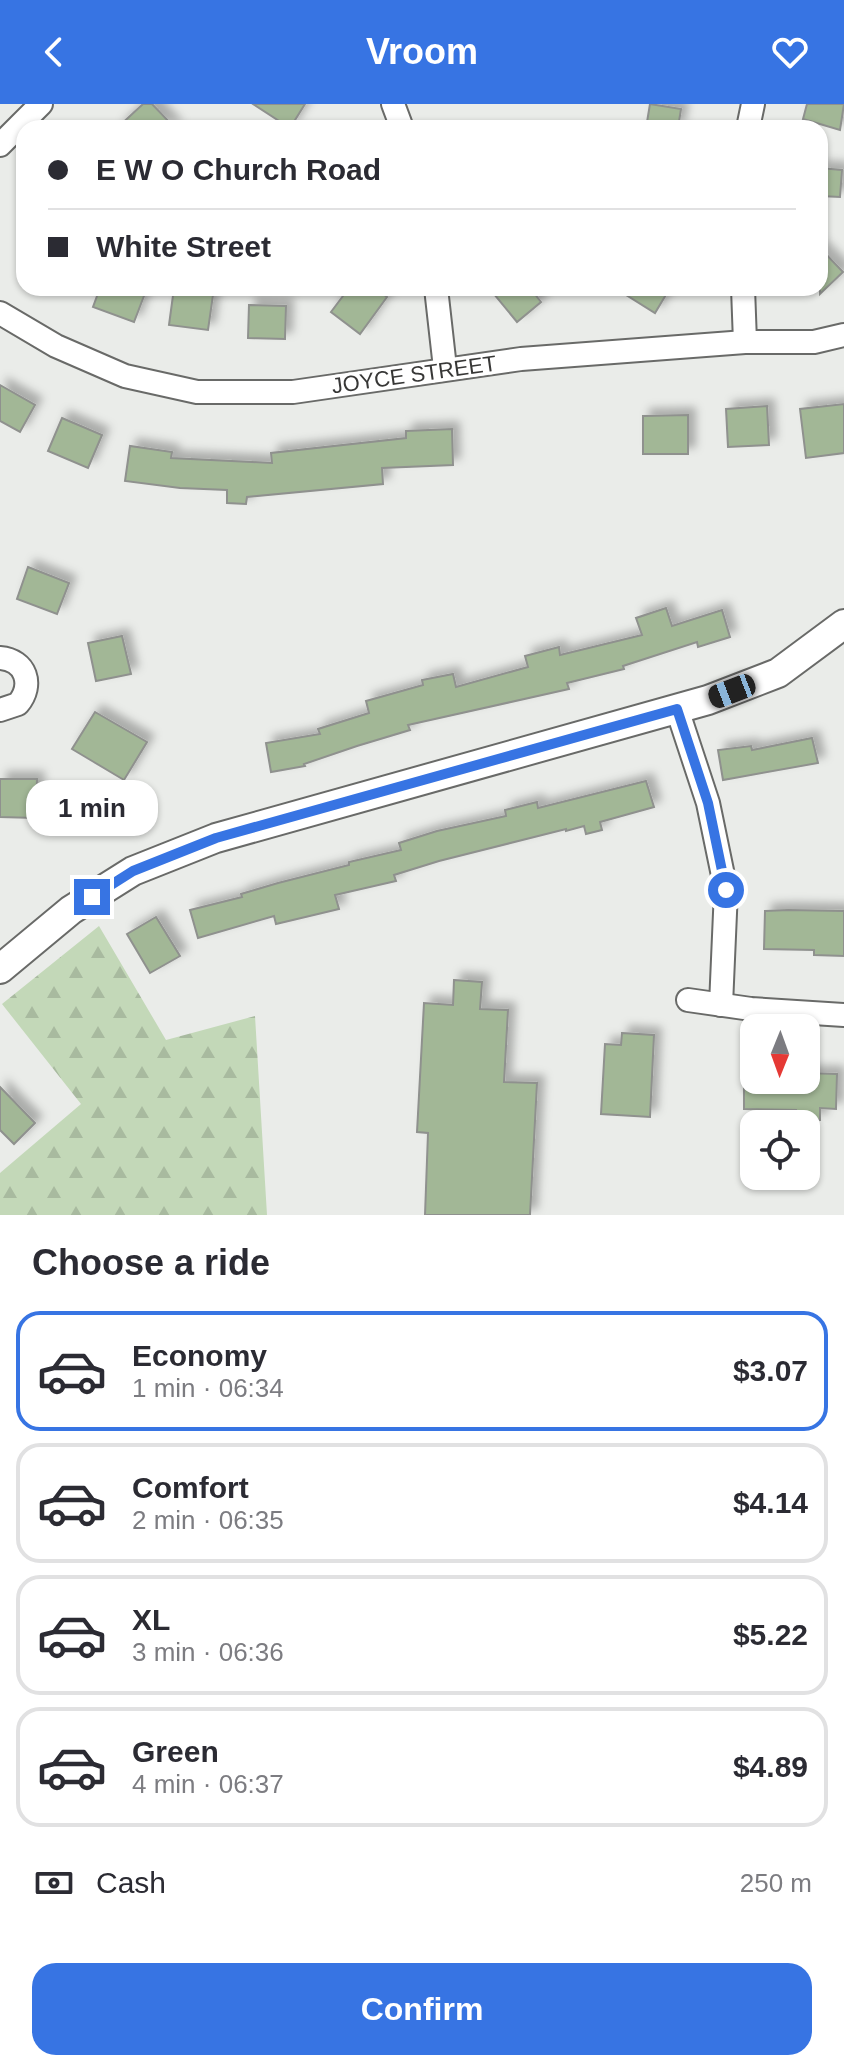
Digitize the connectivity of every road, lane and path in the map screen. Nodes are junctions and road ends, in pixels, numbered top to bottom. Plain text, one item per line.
1 (41, 104) edge
2 (25, 120) edge
3 (16, 129) edge
4 (0, 145) edge
5 (437, 296) edge
6 (743, 296) edge
7 (0, 313) edge
8 (844, 335) edge
9 (745, 342) junction
10 (445, 368) junction
11 (844, 624) edge
12 (0, 658) edge
13 (677, 709) junction
14 (0, 710) edge
15 (0, 969) edge
16 (688, 1000) dead end
17 (721, 1005) junction
18 (844, 1015) edge

1 - 2 street
3 - 4 street
5 - 10 street
6 - 9 street
7 - 10 street, JOYCE STREET
8 - 9 street, JOYCE STREET
9 - 10 street, JOYCE STREET
11 - 13 street
12 - 14 street
13 - 15 street
13 - 17 street
16 - 17 street
17 - 18 street

